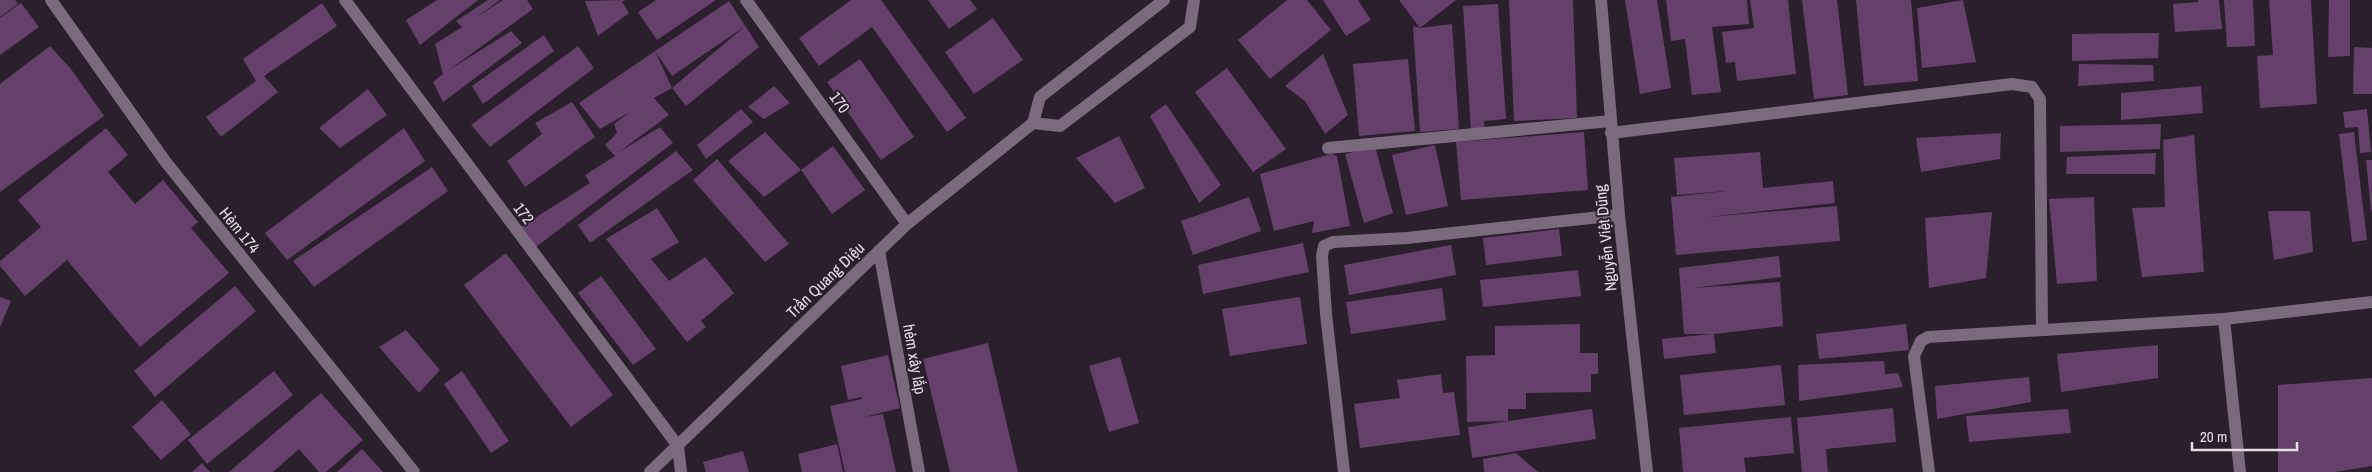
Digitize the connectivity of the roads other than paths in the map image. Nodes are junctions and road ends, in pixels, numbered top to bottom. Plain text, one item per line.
1 (51, 0) edge
2 (345, 0) edge
3 (746, 0) edge
4 (1164, 0) edge
5 (1194, 0) edge
6 (1601, 0) edge
7 (1033, 123) junction
8 (1611, 127) junction
9 (1328, 148) dead end
10 (1619, 215) junction
11 (907, 224) junction
12 (879, 251) junction
13 (2372, 302) edge
14 (2224, 319) junction
15 (2042, 330) junction
16 (678, 446) junction
17 (414, 472) edge
18 (650, 472) edge
19 (682, 472) edge
20 (919, 472) edge
21 (1344, 472) edge
22 (1647, 472) edge
23 (1929, 472) edge
24 (2240, 472) edge

1 - 17 street, Hẻm 174
2 - 16 street, 172
3 - 11 street, 170
4 - 7 street
5 - 7 street
6 - 8 street, Nguyễn Việt Dũng
7 - 11 street, Trần Quang Diệu
8 - 9 street
8 - 10 street, Nguyễn Việt Dũng
8 - 15 street
10 - 21 street
10 - 22 street, Nguyễn Việt Dũng
11 - 12 street, Trần Quang Diệu
12 - 16 street, Trần Quang Diệu
12 - 20 street, hẻm xây lắp
13 - 14 street
14 - 15 street
14 - 24 street
15 - 23 street
16 - 18 street, Trần Quang Diệu
16 - 19 street

